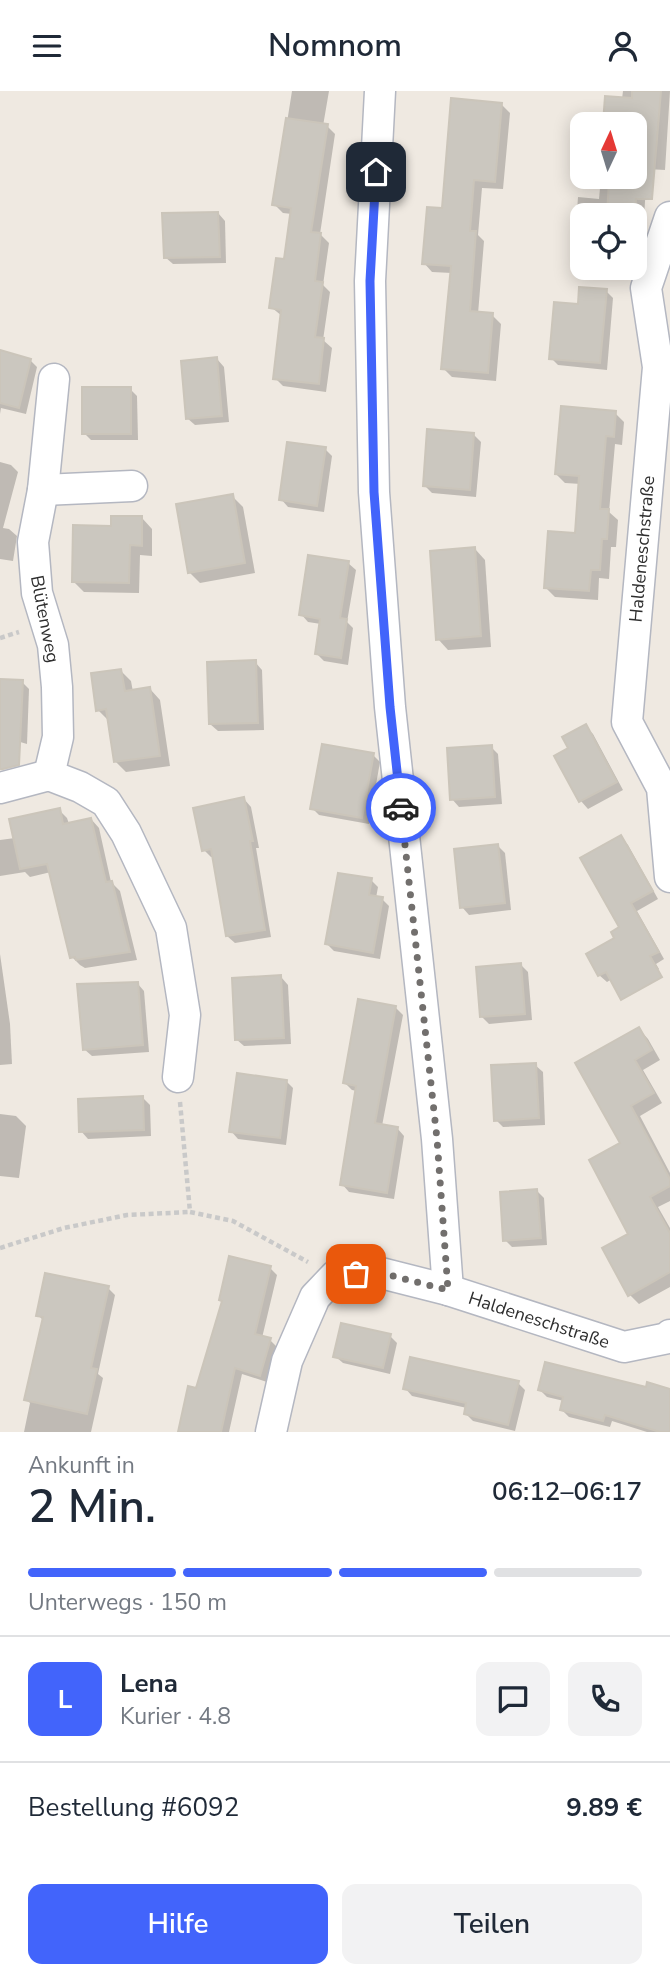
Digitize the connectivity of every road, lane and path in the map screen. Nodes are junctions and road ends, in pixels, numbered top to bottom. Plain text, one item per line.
1 (380, 91) edge
2 (670, 217) edge
3 (54, 379) dead end
4 (132, 486) dead end
5 (43, 490) junction
6 (49, 775) junction
7 (0, 788) edge
8 (670, 877) edge
9 (178, 1077) joint
10 (190, 1212) junction
11 (0, 1248) edge
12 (335, 1276) junction
13 (448, 1290) junction
14 (670, 1335) edge
15 (271, 1432) edge

1 - 13 street
2 - 8 street, Haldeneschstraße
3 - 5 street, Blütenweg
4 - 5 street
5 - 6 street, Blütenweg
6 - 7 street
6 - 9 street
9 - 10 path
10 - 11 path
10 - 12 path
12 - 13 street, Haldeneschstraße
12 - 15 street
13 - 14 street, Haldeneschstraße

